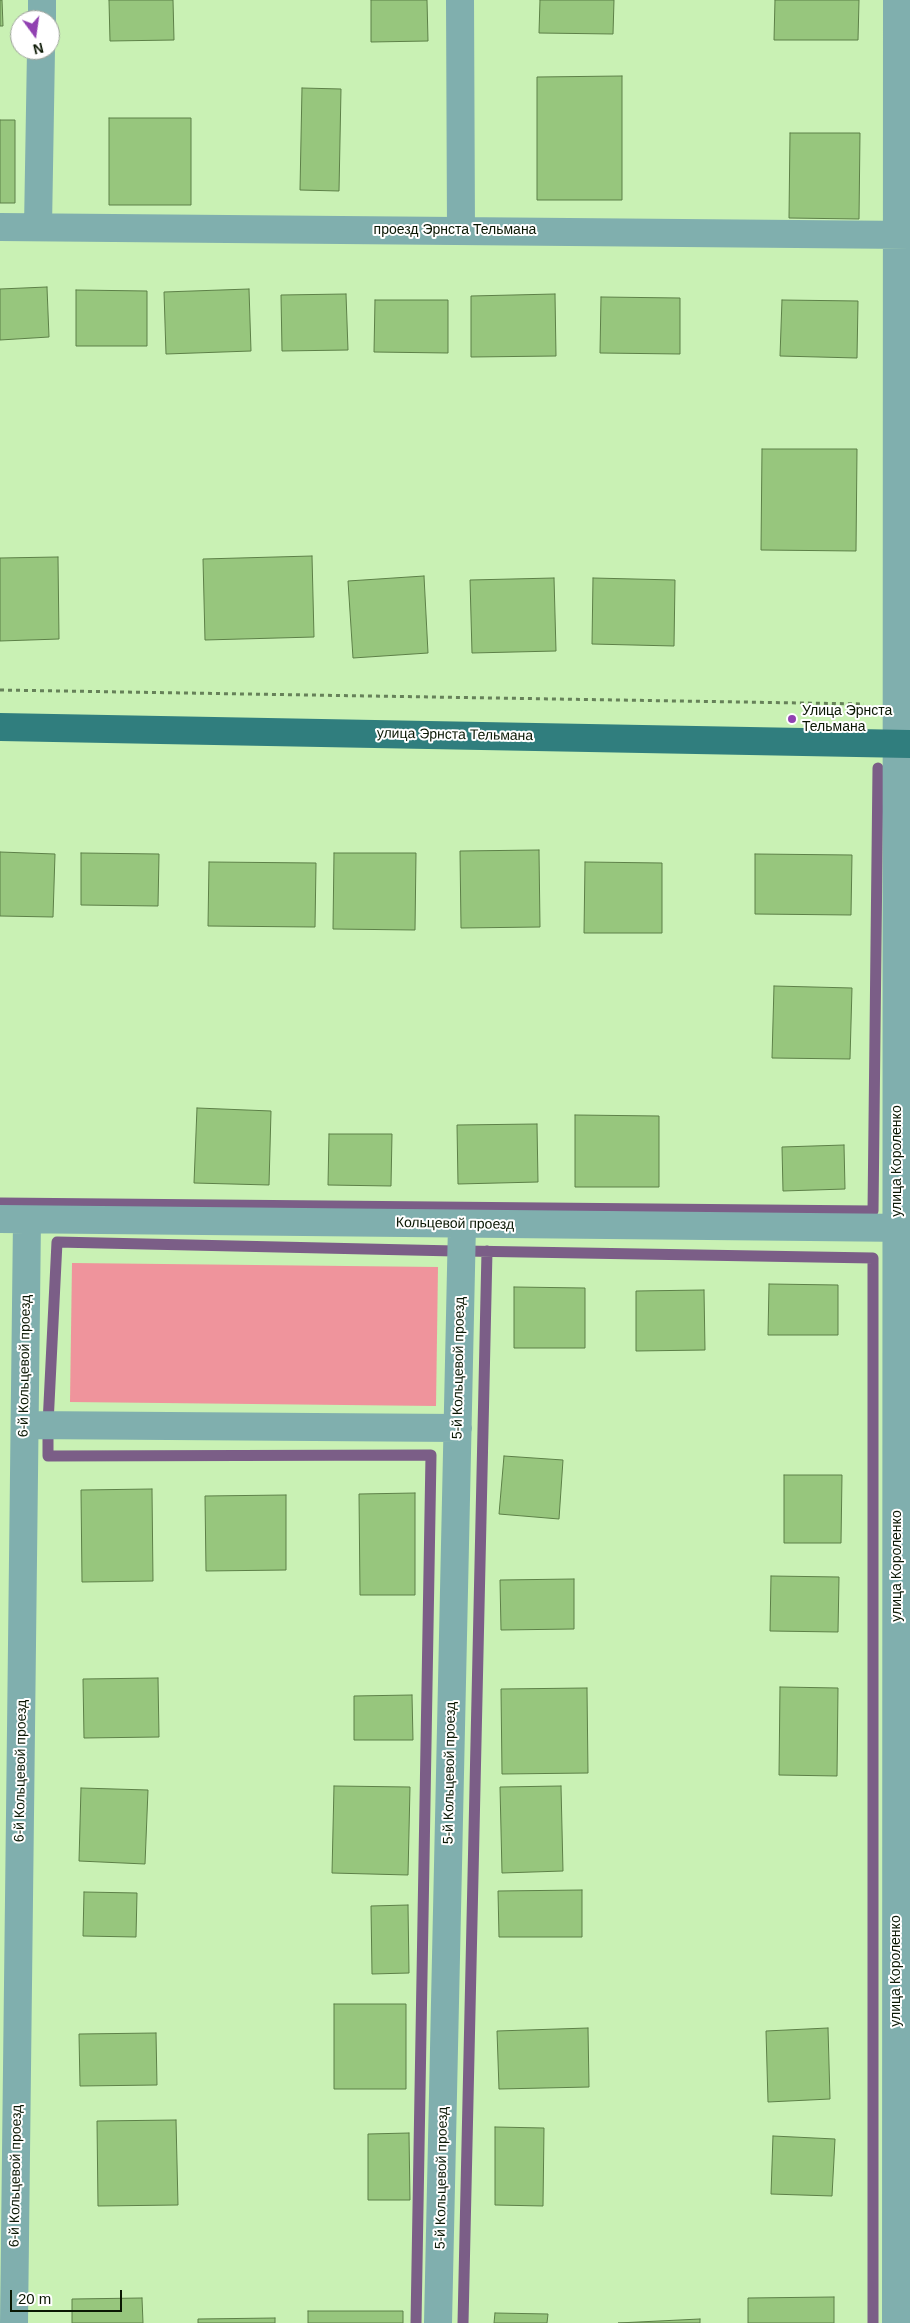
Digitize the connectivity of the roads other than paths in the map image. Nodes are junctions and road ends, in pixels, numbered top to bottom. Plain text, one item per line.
1 (460, 0) edge
2 (897, 0) edge
3 (41, 60) edge
4 (0, 227) edge
5 (38, 227) junction
6 (461, 229) junction
7 (904, 235) edge
8 (0, 727) edge
9 (904, 744) edge
10 (0, 1219) edge
11 (27, 1220) junction
12 (462, 1224) junction
13 (904, 1228) edge
14 (25, 1426) junction
15 (458, 1428) junction
16 (14, 2323) edge
17 (438, 2323) edge
18 (896, 2323) edge

1 - 6 street
2 - 7 street, улица Короленко
3 - 5 street
4 - 5 street, проезд Эрнста Тельмана
5 - 6 street, проезд Эрнста Тельмана
6 - 7 street, проезд Эрнста Тельмана
7 - 9 street, улица Короленко
8 - 9 main road, улица Эрнста Тельмана
9 - 13 street, улица Короленко
10 - 11 street, Кольцевой проезд
11 - 12 street, Кольцевой проезд
11 - 14 street, 6-й Кольцевой проезд
12 - 13 street, Кольцевой проезд
12 - 15 street, 5-й Кольцевой проезд
13 - 18 street, улица Короленко
14 - 15 street
14 - 16 street, 6-й Кольцевой проезд
15 - 17 street, 5-й Кольцевой проезд

